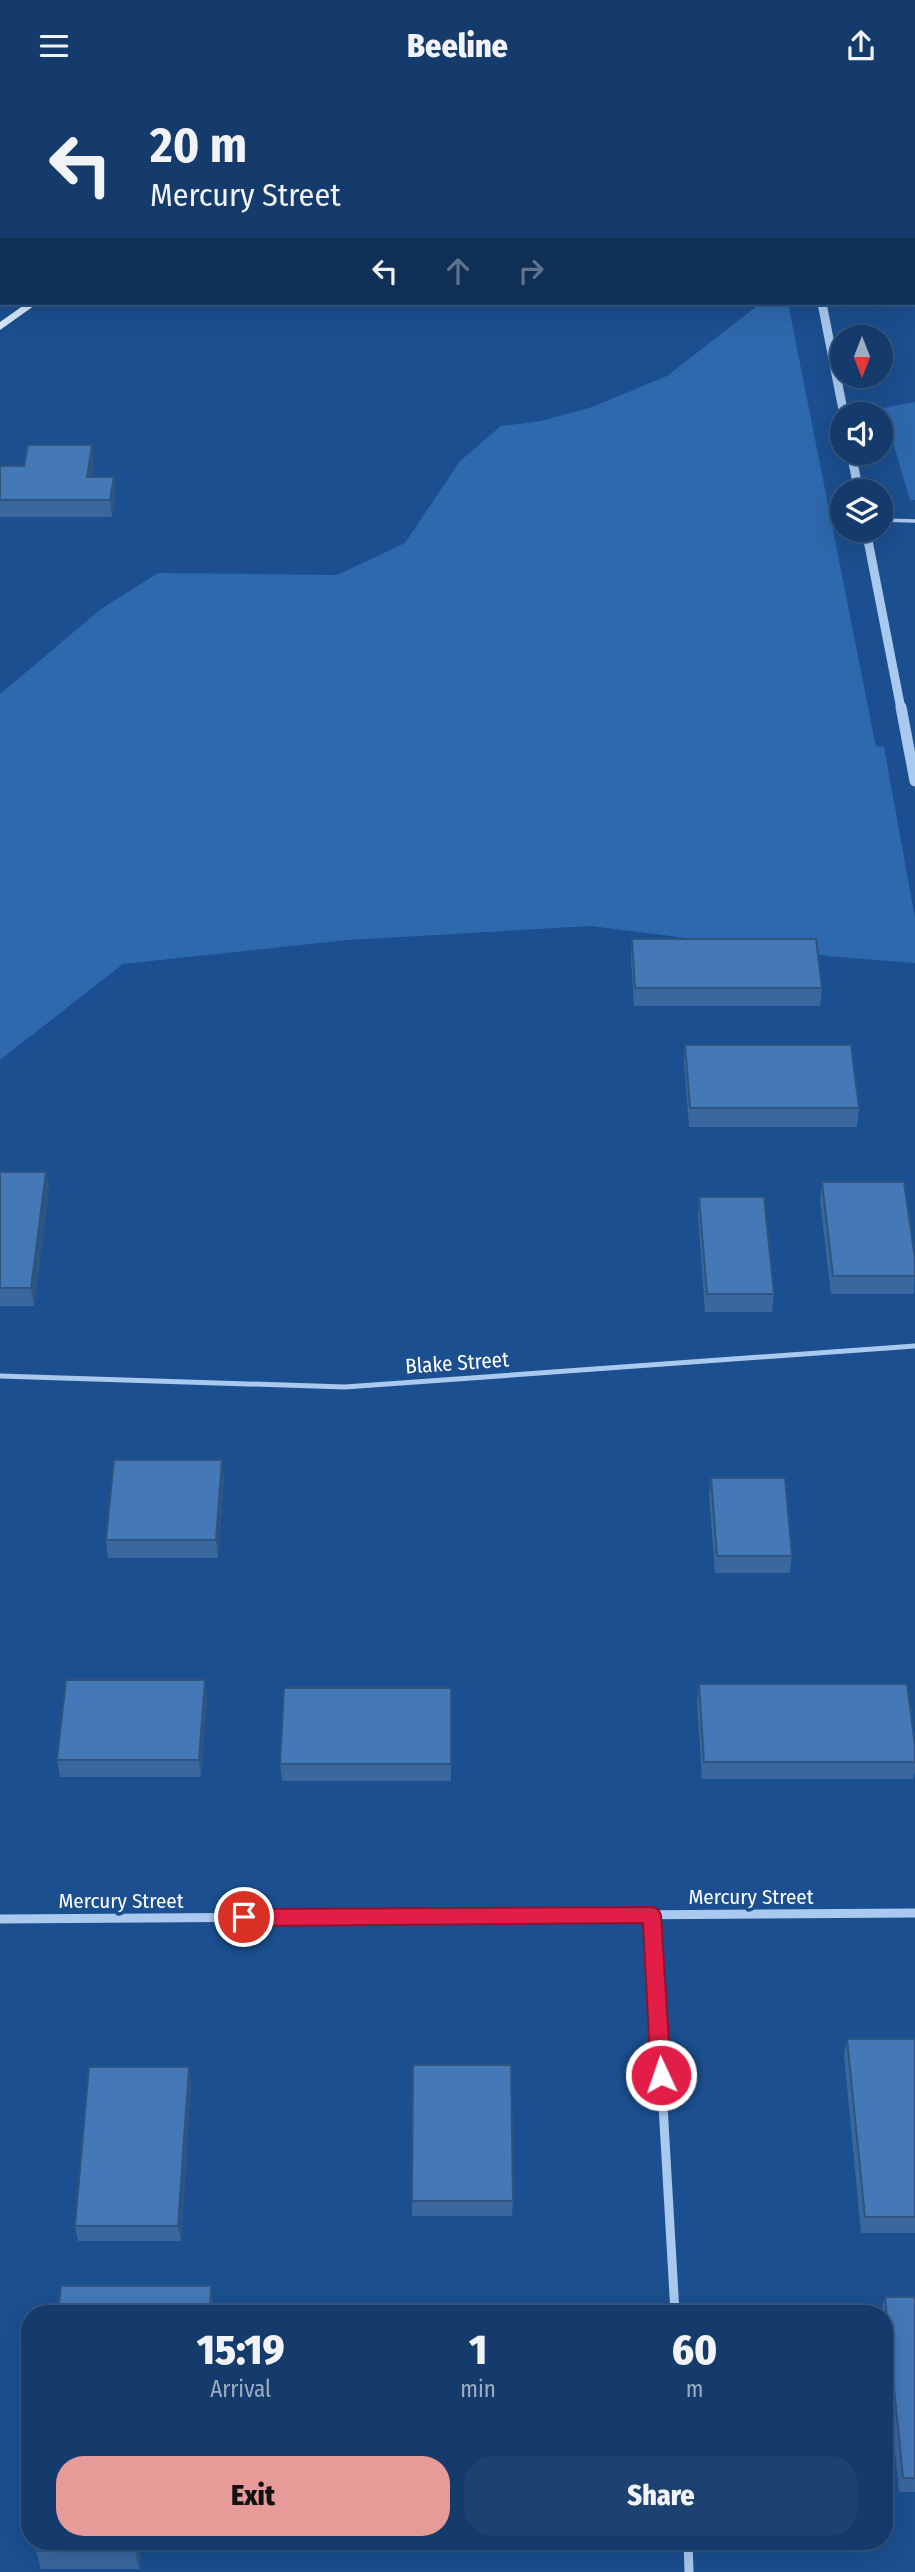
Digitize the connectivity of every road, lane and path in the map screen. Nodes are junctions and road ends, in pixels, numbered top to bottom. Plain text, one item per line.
1 (30, 305) edge
2 (822, 305) edge
3 (0, 327) edge
4 (841, 402) edge
5 (893, 520) edge
6 (915, 521) edge
7 (868, 542) edge
8 (903, 717) junction
9 (915, 717) edge
10 (915, 781) edge
11 (915, 1346) edge
12 (0, 1376) edge
13 (915, 1913) edge
14 (652, 1915) junction
15 (0, 1919) edge
16 (675, 2305) edge
17 (689, 2550) edge
18 (690, 2572) edge

1 - 3 main road
2 - 4 street
5 - 6 lane
7 - 8 street
8 - 9 lane
8 - 10 street
11 - 12 lane, Blake Street
13 - 14 street, Mercury Street
14 - 15 street, Mercury Street
14 - 16 street
17 - 18 street

